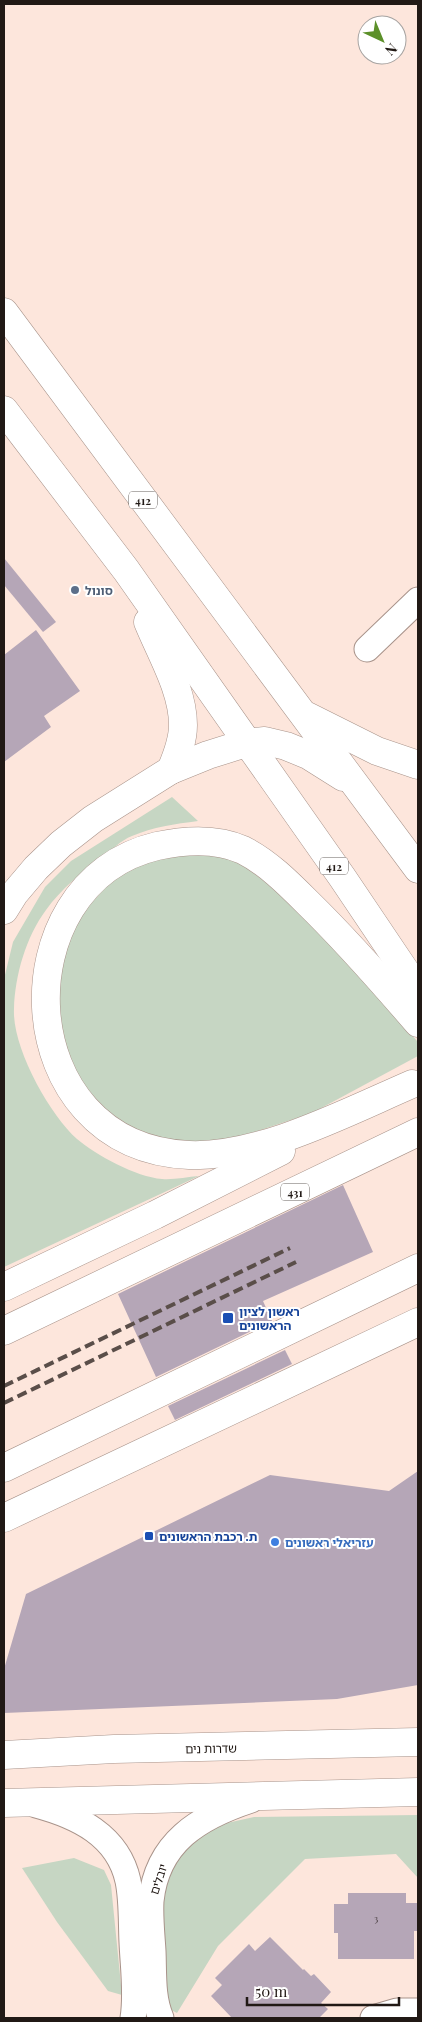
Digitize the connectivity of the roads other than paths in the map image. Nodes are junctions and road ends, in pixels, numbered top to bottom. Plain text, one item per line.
1 (4, 312) edge
2 (4, 410) edge
3 (126, 570) junction
4 (418, 600) edge
5 (367, 649) dead end
6 (304, 714) junction
7 (246, 743) junction
8 (418, 765) edge
9 (171, 770) junction
10 (357, 788) junction
11 (418, 869) edge
12 (4, 910) edge
13 (418, 990) edge
14 (418, 1023) edge
15 (415, 1082) edge
16 (418, 1132) edge
17 (418, 1268) edge
18 (4, 1287) edge
19 (418, 1322) edge
20 (4, 1331) edge
21 (4, 1468) edge
22 (4, 1518) edge
23 (418, 1742) edge
24 (4, 1755) edge
25 (418, 1792) edge
26 (263, 1796) junction
27 (14, 1802) edge
28 (418, 2011) edge
29 (132, 2018) edge
30 (161, 2018) edge
31 (373, 2018) edge

1 - 6 main road, 412
2 - 3 main road, 412
3 - 7 main road, 412
3 - 9 main road
4 - 5 street
6 - 8 main road
6 - 10 main road, 412
7 - 9 main road
7 - 10 main road
7 - 13 main road, 412
9 - 12 main road
10 - 11 main road, 412
14 - 15 main road
15 - 18 main road
16 - 20 main road, 431
17 - 21 main road
19 - 22 main road
23 - 24 main road, שדרות נים
25 - 26 main road
26 - 27 main road
26 - 30 street, יובלים
27 - 29 street, יובלים
28 - 31 street

